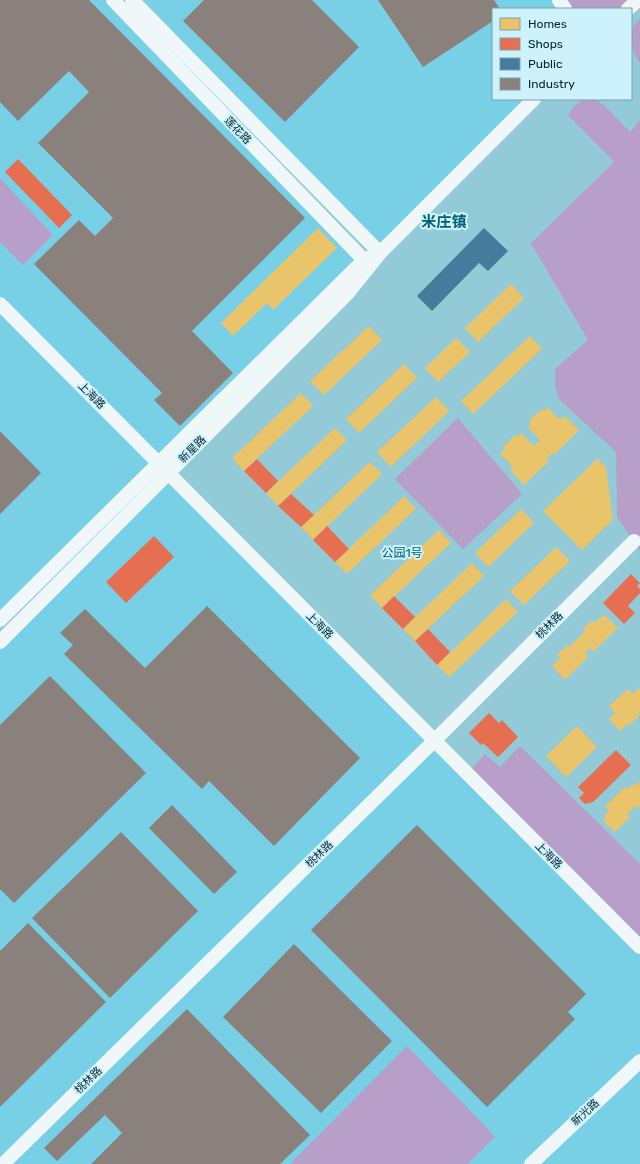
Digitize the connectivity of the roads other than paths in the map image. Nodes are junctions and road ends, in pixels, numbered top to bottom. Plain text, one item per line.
1 (113, 0) edge
2 (132, 0) edge
3 (638, 0) edge
4 (629, 8) edge
5 (533, 100) edge
6 (380, 253) junction
7 (364, 260) junction
8 (0, 304) edge
9 (158, 462) junction
10 (169, 473) junction
11 (634, 541) dead end
12 (0, 620) edge
13 (0, 642) edge
14 (435, 740) junction
15 (640, 946) edge
16 (640, 1061) edge
17 (3, 1164) edge
18 (531, 1164) edge

1 - 7 street, 莲花路
2 - 6 street, 莲花路
3 - 4 street
5 - 6 street, 新星路
6 - 7 street
6 - 10 street, 新星路
7 - 9 street, 新星路
8 - 9 street, 上海路
9 - 10 street, 上海路
9 - 12 street, 新星路
10 - 13 street, 新星路
10 - 14 street, 上海路
11 - 14 street, 桃林路
14 - 15 street, 上海路
14 - 17 street, 桃林路
16 - 18 street, 新光路

